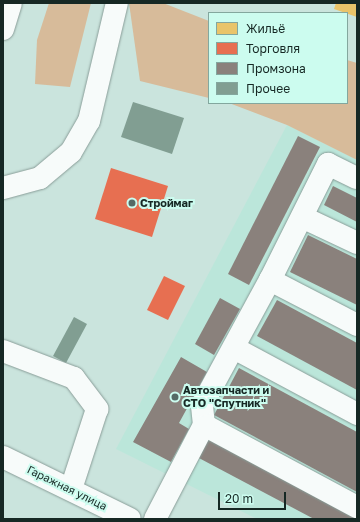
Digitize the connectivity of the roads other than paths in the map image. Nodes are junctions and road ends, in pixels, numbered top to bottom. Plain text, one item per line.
1 (11, 3) edge
2 (117, 3) edge
3 (3, 29) edge
4 (357, 178) edge
5 (3, 188) edge
6 (302, 217) junction
7 (357, 243) edge
8 (270, 280) junction
9 (357, 325) edge
10 (234, 348) junction
11 (3, 351) edge
12 (357, 414) edge
13 (204, 425) junction
14 (3, 457) edge
15 (71, 489) junction
16 (357, 506) edge
17 (130, 519) edge
18 (155, 519) edge

1 - 3 street
2 - 5 street
4 - 6 street
6 - 7 street
6 - 8 street
8 - 9 street
8 - 10 street
10 - 12 street
10 - 13 street
11 - 15 street
13 - 16 street
13 - 18 street
14 - 15 street, Гаражная улица
15 - 17 street, Гаражная улица

